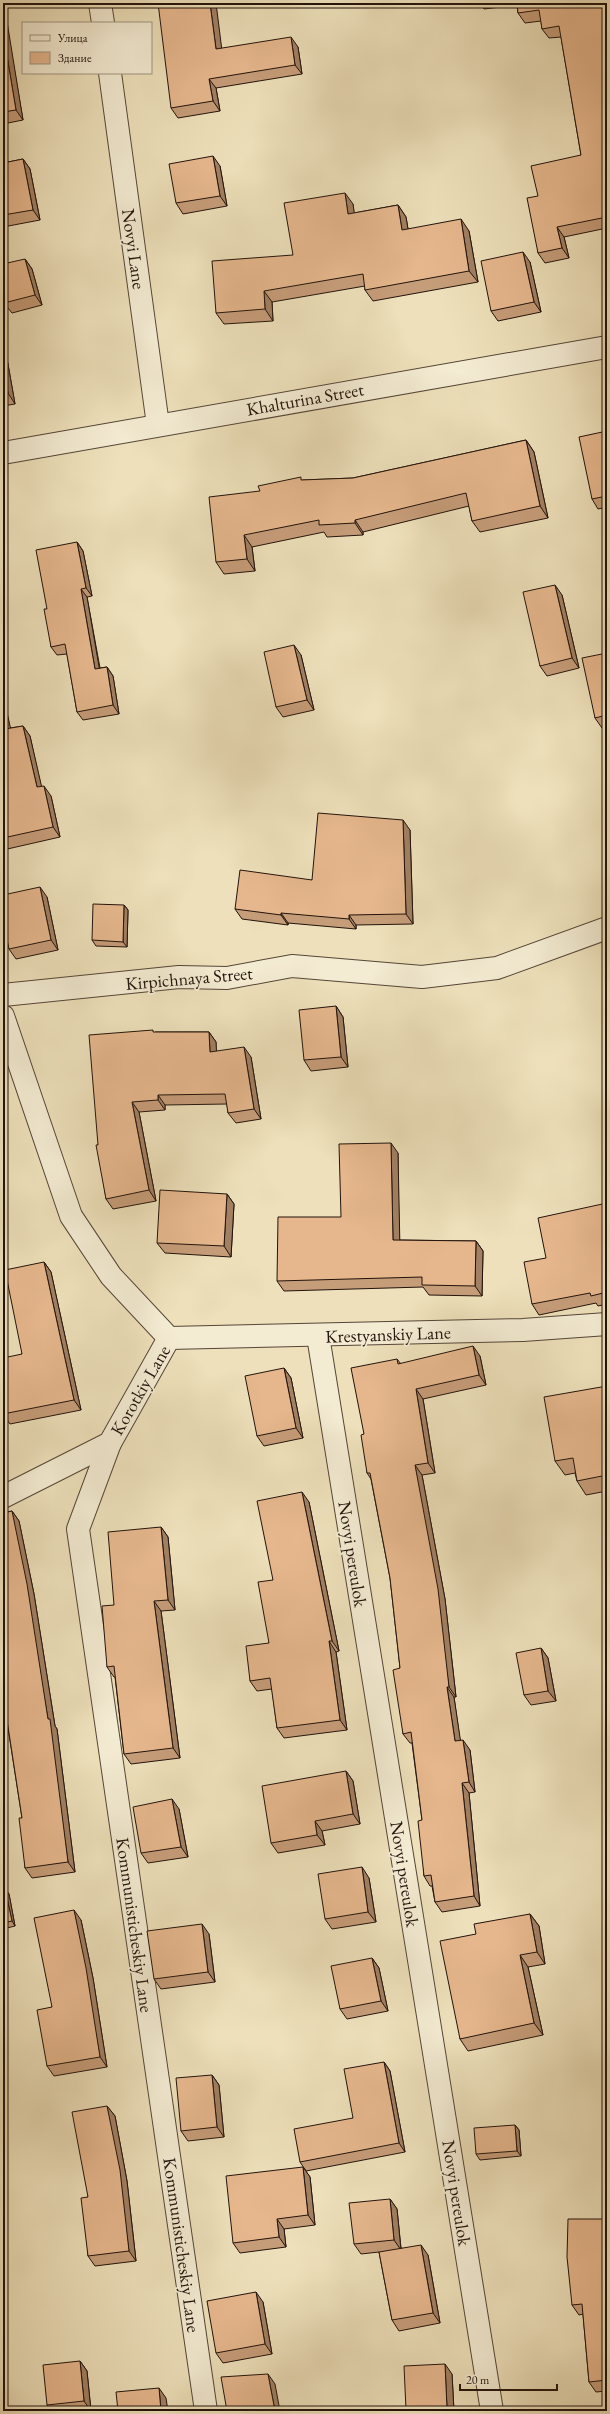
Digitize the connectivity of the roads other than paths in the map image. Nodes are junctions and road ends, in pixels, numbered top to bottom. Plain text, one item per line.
1 (100, 3) edge
2 (103, 22) edge
3 (110, 74) edge
4 (607, 348) edge
5 (158, 425) junction
6 (3, 453) edge
7 (607, 928) edge
8 (3, 995) edge
9 (3, 1016) edge
10 (607, 1324) edge
11 (318, 1336) junction
12 (169, 1338) junction
13 (110, 1443) junction
14 (3, 1497) edge
15 (206, 2411) edge
16 (492, 2411) edge

1 - 2 street
3 - 5 street, Novyi Lane
4 - 5 street, Khalturina Street
5 - 6 street, Khalturina Street
7 - 8 street, Kirpichnaya Street
9 - 12 street
10 - 11 street, Krestyanskiy Lane
11 - 12 street, Krestyanskiy Lane
11 - 16 street, Novyi pereulok
12 - 13 street, Korotkiy Lane
13 - 14 street, Korotkiy Lane
13 - 15 street, Kommunisticheskiy Lane

